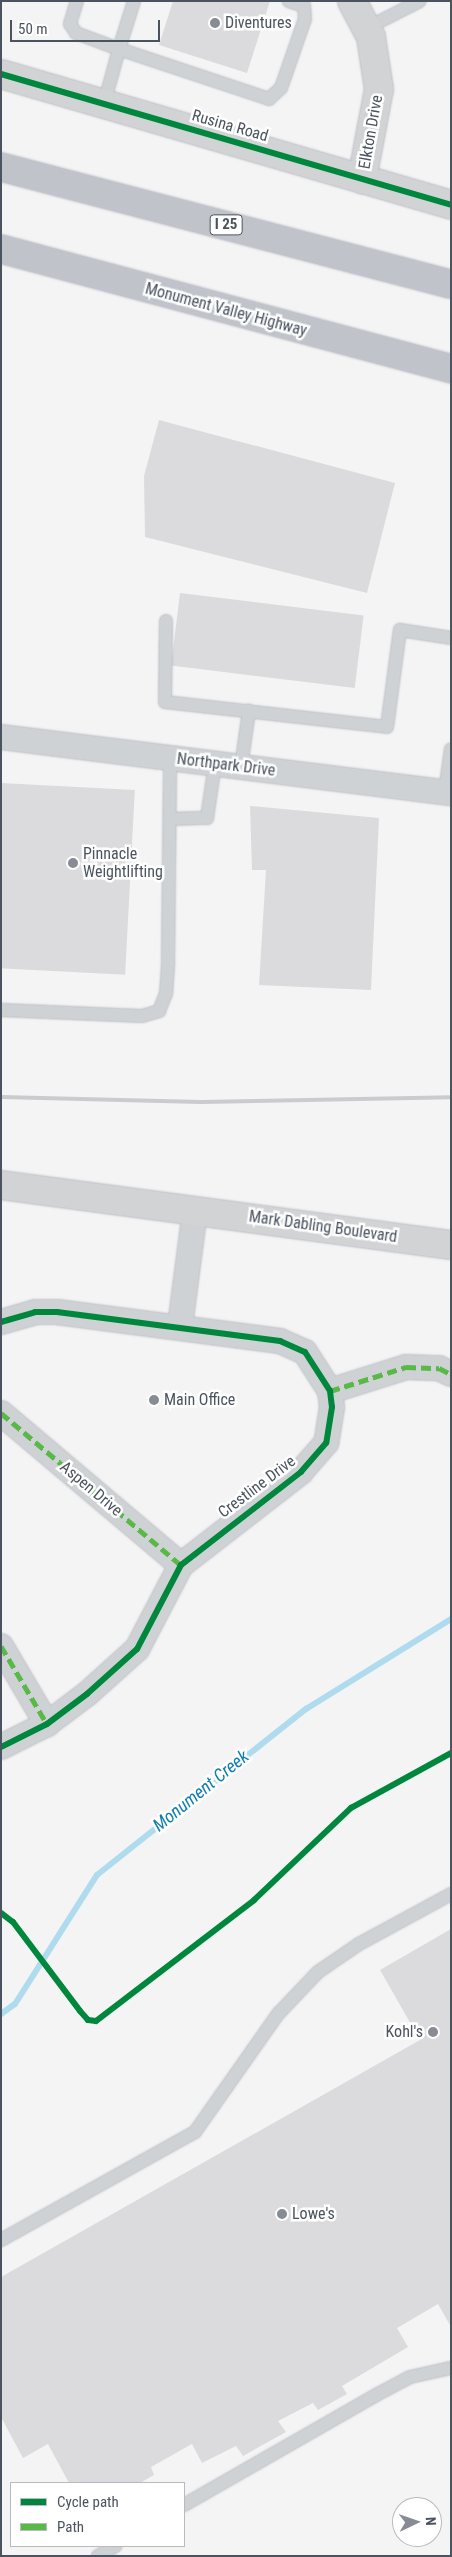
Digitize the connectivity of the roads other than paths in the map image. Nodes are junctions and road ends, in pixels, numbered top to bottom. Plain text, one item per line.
1 (77, 1) edge
2 (134, 1) edge
3 (289, 1) edge
4 (352, 1) edge
5 (420, 1) edge
6 (367, 28) junction
7 (119, 49) junction
8 (1, 74) edge
9 (104, 104) junction
10 (1, 167) edge
11 (362, 179) junction
12 (451, 205) edge
13 (1, 249) edge
14 (1, 254) edge
15 (68, 268) junction
16 (451, 284) edge
17 (451, 369) edge
18 (166, 621) dead end
19 (451, 638) edge
20 (249, 711) junction
21 (1, 737) edge
22 (451, 749) edge
23 (170, 758) junction
24 (216, 764) junction
25 (241, 767) junction
26 (448, 792) edge
27 (170, 819) junction
28 (1, 1010) edge
29 (1, 1186) edge
30 (195, 1210) junction
31 (451, 1245) edge
32 (1, 1322) edge
33 (180, 1326) junction
34 (451, 1374) edge
35 (330, 1391) junction
36 (1, 1413) edge
37 (181, 1565) junction
38 (1, 1646) edge
39 (47, 1724) junction
40 (1, 1748) edge
41 (451, 1894) edge
42 (1, 2240) edge
43 (451, 2368) edge
44 (185, 2504) edge
45 (113, 2547) edge
46 (98, 2556) edge

1 - 7 lane
2 - 7 lane
3 - 7 lane
4 - 6 street, Elkton Drive
5 - 6 lane
6 - 11 street, Elkton Drive
7 - 9 lane
8 - 9 street, Rusina Road
9 - 11 street, Rusina Road
10 - 16 highway, I 25
11 - 12 street, Rusina Road
13 - 15 highway, Monument Valley Highway
14 - 15 highway
15 - 17 highway, Monument Valley Highway
18 - 20 lane
19 - 20 lane
20 - 25 lane
21 - 23 street, Northpark Drive
22 - 26 lane
23 - 24 street, Northpark Drive
23 - 27 lane
24 - 25 street, Northpark Drive
24 - 27 lane
25 - 26 street, Northpark Drive
27 - 28 lane
29 - 30 street, Mark Dabling Boulevard
30 - 31 street, Mark Dabling Boulevard
30 - 33 street
32 - 33 street
33 - 35 street
34 - 35 street
35 - 37 street, Crestline Drive
36 - 37 street, Aspen Drive
37 - 39 street, Crestline Drive
38 - 39 street
39 - 40 street, Crestline Drive
41 - 42 lane
43 - 44 lane
45 - 46 lane

